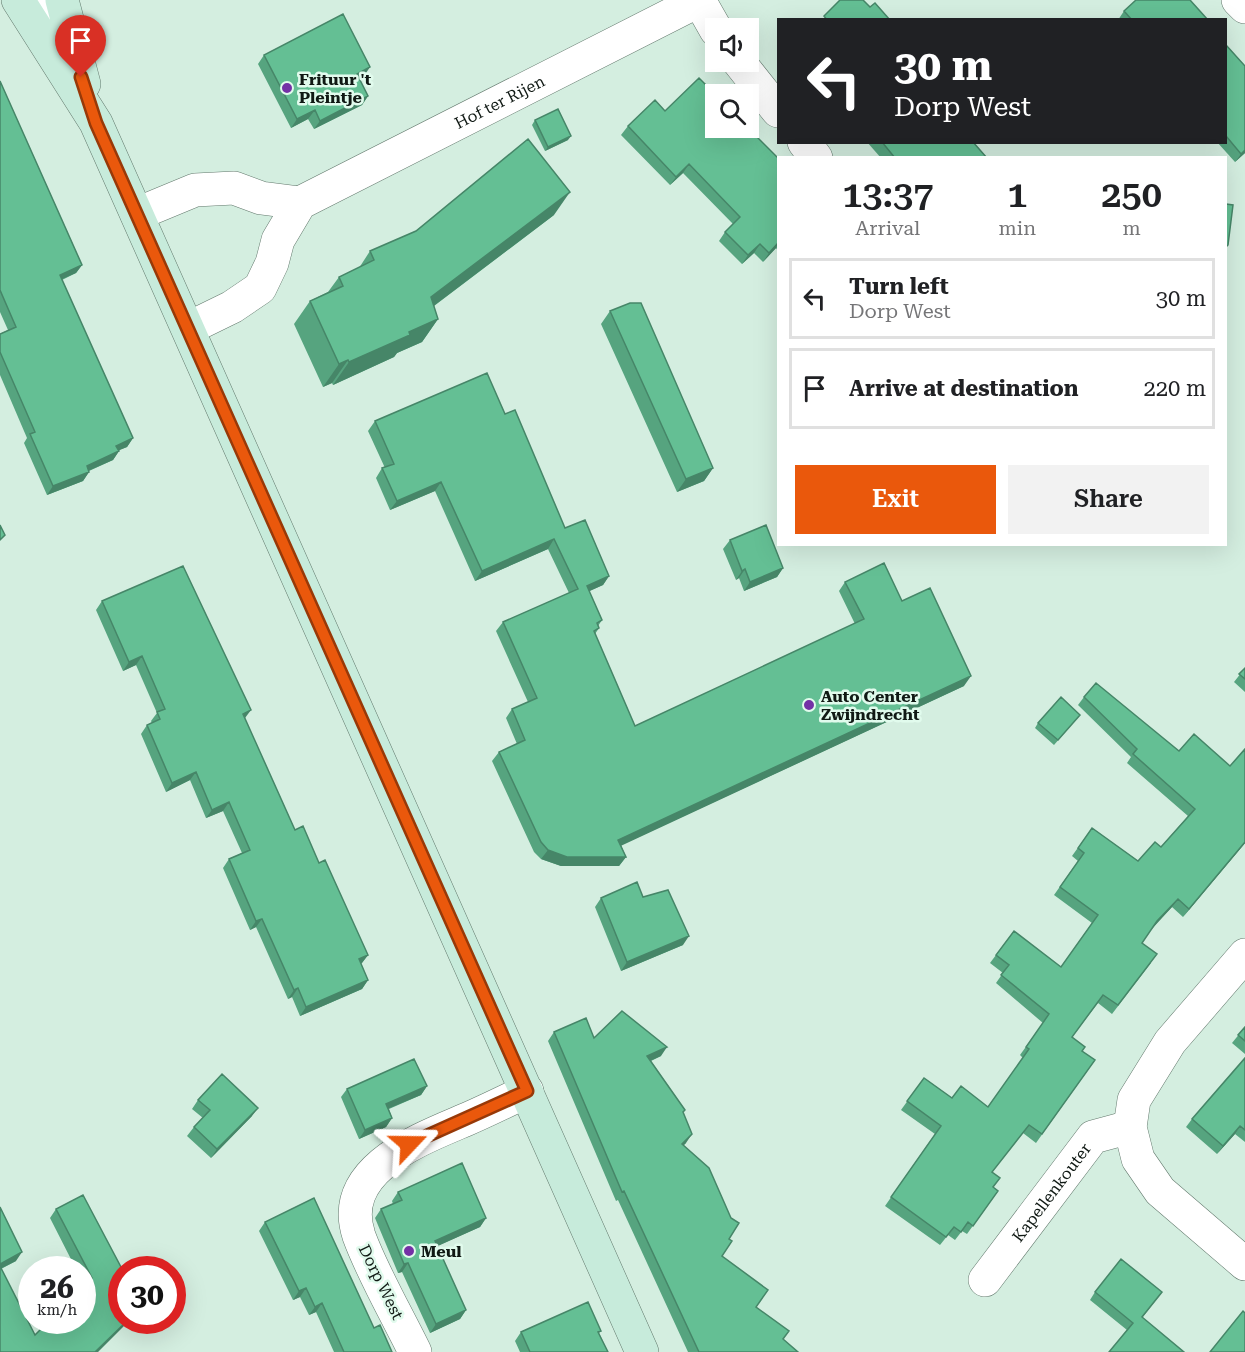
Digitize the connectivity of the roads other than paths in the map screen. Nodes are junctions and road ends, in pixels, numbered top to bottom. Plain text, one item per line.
1 (18, 0) edge
2 (41, 0) edge
3 (62, 0) edge
4 (699, 0) edge
5 (1238, 0) edge
6 (1245, 7) edge
7 (709, 18) edge
8 (747, 72) edge
9 (777, 110) edge
10 (96, 123) junction
11 (300, 203) junction
12 (138, 214) junction
13 (189, 328) junction
14 (1245, 955) edge
15 (527, 1091) junction
16 (1130, 1127) junction
17 (1245, 1264) edge
18 (985, 1280) dead end
19 (415, 1352) edge
20 (642, 1352) edge

1 - 10 main road
2 - 10 lane
3 - 10 main road
4 - 7 street
4 - 11 street, Hof ter Rijen
5 - 6 street
8 - 9 street
10 - 12 main road
11 - 12 street
11 - 13 street
12 - 13 main road
13 - 15 main road
14 - 16 street
15 - 19 street, Dorp West
15 - 20 main road
16 - 17 street
16 - 18 street, Kapellenkouter

